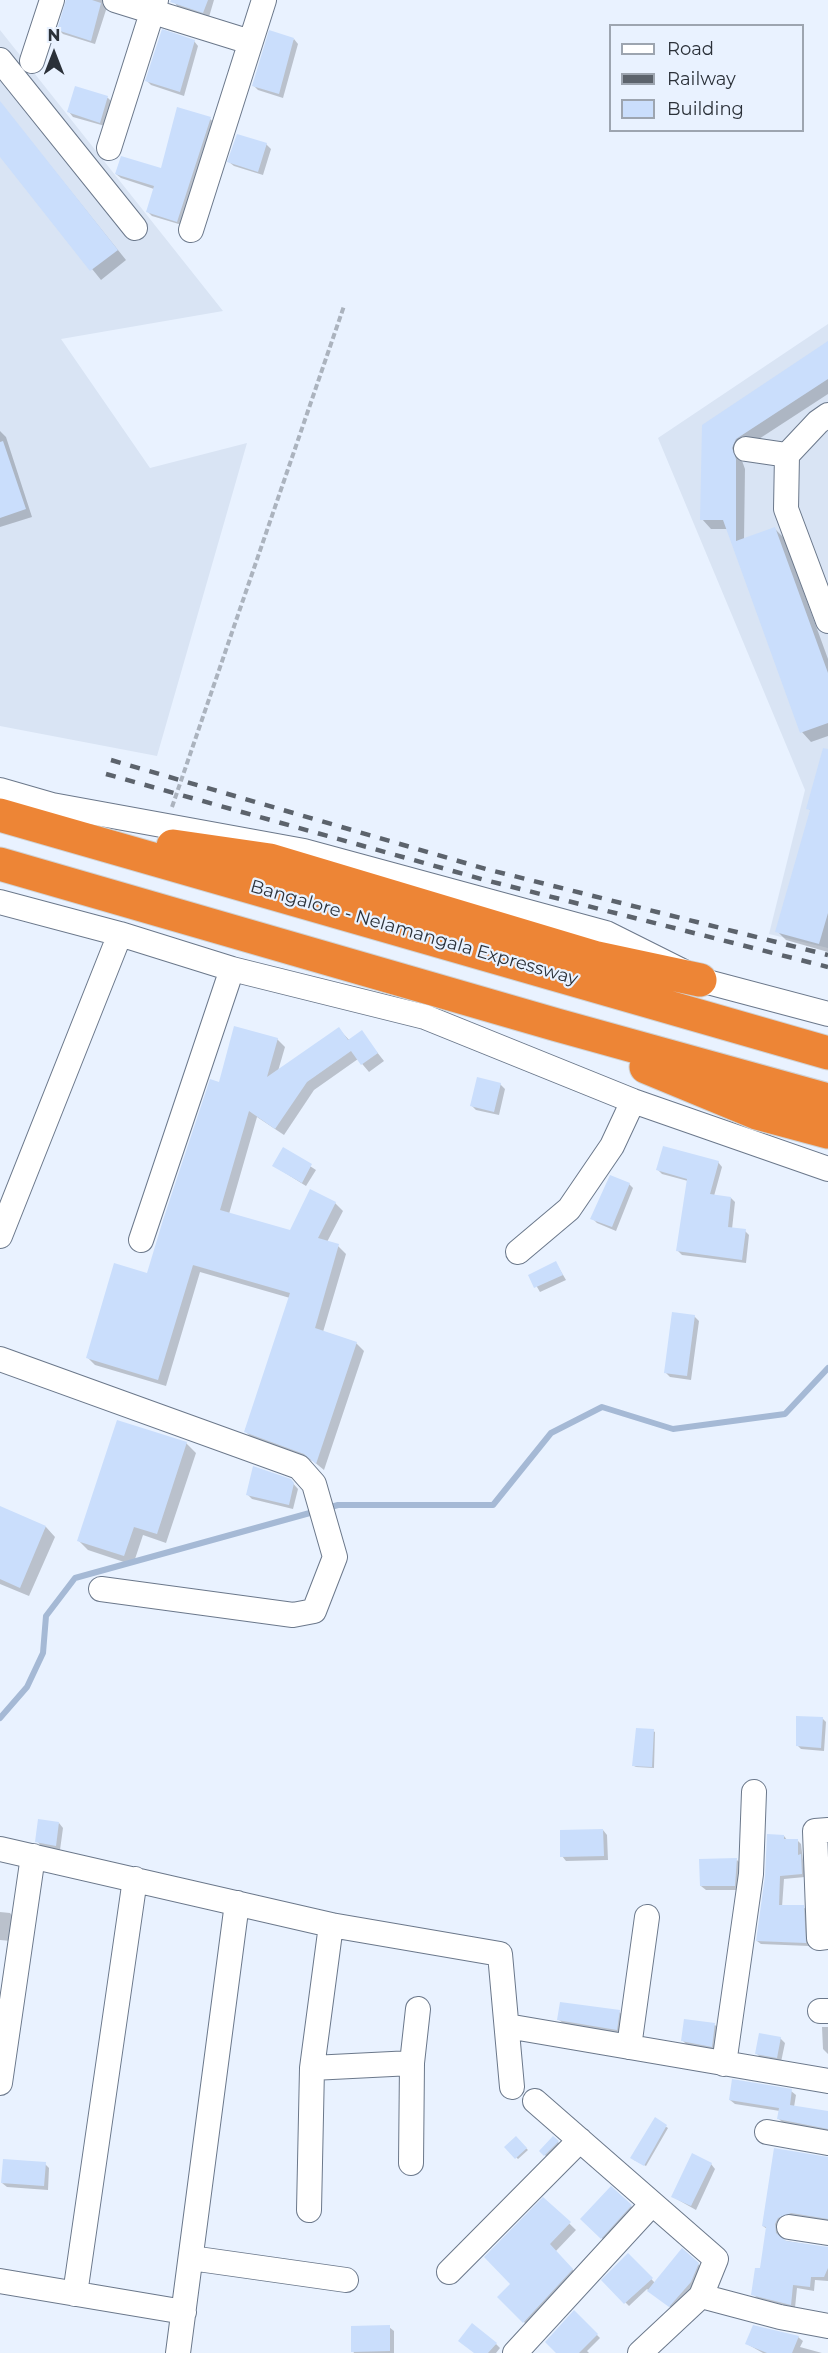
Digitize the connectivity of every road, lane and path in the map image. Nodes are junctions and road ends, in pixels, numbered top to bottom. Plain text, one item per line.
1 (52, 0) edge
2 (115, 0) edge
3 (264, 0) edge
4 (154, 6) edge
5 (250, 42) junction
6 (0, 60) edge
7 (32, 61) dead end
8 (109, 148) dead end
9 (135, 228) dead end
10 (191, 230) dead end
11 (344, 306) dead end
12 (828, 415) edge
13 (746, 449) dead end
14 (787, 455) junction
15 (828, 621) edge
16 (0, 790) edge
17 (0, 814) edge
18 (165, 825) junction
19 (50, 827) junction
20 (0, 864) edge
21 (0, 902) edge
22 (120, 934) junction
23 (232, 969) junction
24 (700, 980) junction
25 (828, 1014) edge
26 (557, 1025) junction
27 (828, 1053) edge
28 (828, 1100) edge
29 (633, 1101) junction
30 (828, 1132) edge
31 (828, 1169) edge
32 (0, 1236) edge
33 (141, 1240) dead end
34 (518, 1252) dead end
35 (0, 1359) edge
36 (101, 1589) dead end
37 (754, 1792) dead end
38 (828, 1830) edge
39 (0, 1850) edge
40 (33, 1856) junction
41 (135, 1880) junction
42 (237, 1903) junction
43 (647, 1917) dead end
44 (331, 1925) junction
45 (828, 1937) edge
46 (418, 2009) dead end
47 (507, 2026) junction
48 (629, 2047) junction
49 (412, 2063) junction
50 (724, 2064) junction
51 (312, 2068) junction
52 (828, 2081) edge
53 (0, 2083) edge
54 (512, 2087) dead end
55 (535, 2101) dead end
56 (767, 2132) dead end
57 (580, 2140) junction
58 (828, 2143) edge
59 (411, 2163) dead end
60 (652, 2204) junction
61 (309, 2210) dead end
62 (789, 2227) dead end
63 (828, 2233) edge
64 (191, 2258) junction
65 (449, 2272) dead end
66 (346, 2280) dead end
67 (0, 2281) edge
68 (75, 2294) junction
69 (701, 2296) junction
70 (184, 2312) junction
71 (828, 2326) edge
72 (178, 2353) edge
73 (515, 2353) edge
74 (640, 2353) edge

1 - 7 street
2 - 4 street
3 - 5 street
4 - 5 street
4 - 8 street
5 - 10 street
6 - 9 street
11 - 18 path
12 - 14 street
13 - 14 street
14 - 15 street
16 - 18 street
17 - 19 highway, Bangalore - Nelamangala Expressway
18 - 24 street
19 - 24 highway
19 - 27 highway, Bangalore - Nelamangala Expressway
20 - 26 highway
21 - 22 street
22 - 23 street
22 - 32 street
23 - 29 street
23 - 33 street
24 - 25 street
26 - 28 highway
26 - 30 highway
29 - 31 street
29 - 34 street
35 - 36 street
37 - 50 street
38 - 45 street
39 - 40 street
40 - 41 street
40 - 53 street
41 - 42 street
41 - 68 street
42 - 44 street
42 - 64 street
43 - 48 street
44 - 47 street
44 - 51 street
46 - 49 street
47 - 48 street
47 - 54 street
48 - 50 street
49 - 51 street
49 - 59 street
50 - 52 street
51 - 61 street
55 - 57 street
56 - 58 street
57 - 60 street
57 - 65 street
60 - 69 street
60 - 73 street
62 - 63 street
64 - 66 street
64 - 70 street
67 - 68 street
68 - 70 street
69 - 71 street
69 - 74 street
70 - 72 street

